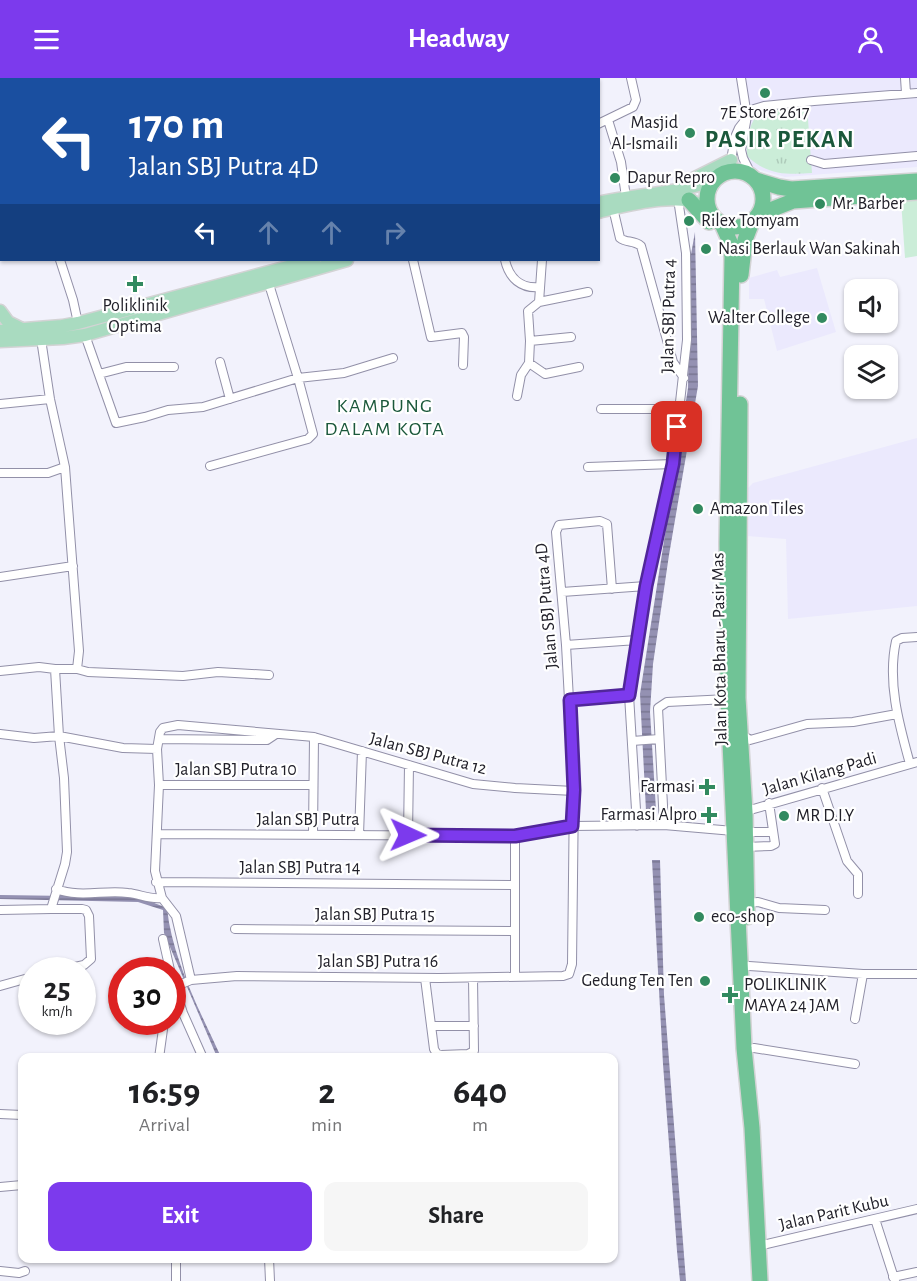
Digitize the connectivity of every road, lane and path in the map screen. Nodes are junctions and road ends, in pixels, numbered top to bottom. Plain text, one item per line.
1 (631, 78) edge
2 (741, 78) edge
3 (905, 78) edge
4 (906, 93) junction
5 (917, 93) edge
6 (747, 116) junction
7 (604, 122) edge
8 (917, 156) edge
9 (731, 160) junction
10 (810, 160) dead end
11 (718, 177) junction
12 (754, 178) junction
13 (917, 181) edge
14 (917, 192) edge
15 (640, 195) junction
16 (626, 197) junction
17 (683, 200) junction
18 (600, 203) edge
19 (613, 208) junction
20 (708, 209) junction
21 (600, 211) edge
22 (756, 218) junction
23 (722, 224) junction
24 (60, 261) edge
25 (299, 261) edge
26 (343, 261) edge
27 (413, 261) edge
28 (505, 261) edge
29 (542, 261) edge
30 (731, 268) junction
31 (268, 281) junction
32 (540, 287) junction
33 (588, 292) dead end
34 (539, 302) junction
35 (0, 311) edge
36 (78, 323) junction
37 (23, 329) junction
38 (0, 331) edge
39 (85, 334) junction
40 (571, 337) dead end
41 (41, 339) junction
42 (0, 341) edge
43 (530, 341) junction
44 (393, 358) dead end
45 (220, 362) dead end
46 (529, 363) junction
47 (463, 365) dead end
48 (174, 367) dead end
49 (579, 367) dead end
50 (99, 374) junction
51 (298, 378) junction
52 (684, 378) junction
53 (517, 396) dead end
54 (50, 399) junction
55 (230, 399) junction
56 (0, 404) edge
57 (601, 409) dead end
58 (679, 409) junction
59 (673, 464) junction
60 (210, 466) dead end
61 (65, 467) junction
62 (588, 468) dead end
63 (0, 474) edge
64 (73, 566) junction
65 (0, 577) edge
66 (646, 586) junction
67 (612, 589) junction
68 (562, 592) junction
69 (917, 637) edge
70 (637, 640) junction
71 (566, 645) junction
72 (55, 669) junction
73 (77, 669) junction
74 (0, 671) edge
75 (269, 675) dead end
76 (629, 695) junction
77 (728, 699) junction
78 (570, 700) junction
79 (897, 714) junction
80 (0, 734) edge
81 (276, 734) junction
82 (59, 736) junction
83 (746, 737) junction
84 (314, 738) junction
85 (159, 739) junction
86 (658, 739) junction
87 (634, 741) junction
88 (157, 749) junction
89 (362, 751) junction
90 (913, 763) edge
91 (409, 765) junction
92 (159, 785) junction
93 (313, 785) junction
94 (822, 789) junction
95 (574, 790) junction
96 (769, 803) junction
97 (664, 825) junction
98 (572, 826) junction
99 (637, 826) junction
100 (740, 828) junction
101 (773, 832) junction
102 (157, 834) junction
103 (313, 835) junction
104 (359, 835) junction
105 (408, 835) junction
106 (515, 836) junction
107 (156, 882) junction
108 (515, 885) junction
109 (56, 890) junction
110 (858, 894) dead end
111 (162, 898) junction
112 (747, 903) junction
113 (51, 907) junction
114 (0, 910) edge
115 (825, 910) dead end
116 (235, 929) dead end
117 (515, 931) junction
118 (163, 939) dead end
119 (91, 957) edge
120 (167, 957) edge
121 (178, 957) edge
122 (749, 966) junction
123 (863, 974) junction
124 (917, 974) edge
125 (565, 975) joint
126 (515, 976) junction
127 (425, 978) junction
128 (473, 978) junction
129 (18, 981) edge
130 (186, 982) edge
131 (0, 986) edge
132 (186, 1012) edge
133 (855, 1019) dead end
134 (431, 1026) junction
135 (474, 1026) junction
136 (162, 1035) edge
137 (475, 1047) junction
138 (754, 1048) junction
139 (160, 1053) edge
140 (201, 1053) edge
141 (436, 1053) edge
142 (471, 1053) edge
143 (475, 1053) edge
144 (855, 1064) dead end
145 (747, 1075) junction
146 (0, 1114) edge
147 (18, 1115) edge
148 (18, 1185) edge
149 (0, 1187) edge
150 (917, 1209) edge
151 (875, 1219) junction
152 (758, 1246) junction
153 (176, 1263) edge
154 (269, 1263) edge
155 (0, 1271) edge
156 (25, 1271) dead end
157 (917, 1272) edge
158 (894, 1279) edge
159 (176, 1281) edge
160 (270, 1281) edge
161 (760, 1281) edge

1 - 7 street
2 - 6 street
3 - 4 street
4 - 5 street
4 - 6 street
6 - 9 street
6 - 12 street
7 - 16 street
8 - 10 street
9 - 11 street
9 - 15 main road
11 - 12 highway
11 - 15 main road
11 - 20 highway
12 - 13 highway
12 - 22 highway
14 - 22 highway
15 - 16 main road
16 - 18 main road
17 - 19 main road
17 - 20 main road
17 - 30 highway
17 - 52 street, Jalan SBJ Putra 4
19 - 21 main road
19 - 52 street
20 - 23 highway
22 - 23 highway
22 - 83 highway, Jalan Kota Bharu - Pasir Mas
23 - 30 highway, Jalan Kota Bharu - Pasir Mas
24 - 36 street
25 - 36 main road
26 - 31 main road
27 - 47 street
28 - 32 street
29 - 32 street
30 - 77 highway, Jalan Kota Bharu - Pasir Mas
31 - 39 main road
31 - 51 street
32 - 34 street
33 - 34 street
34 - 43 street
35 - 37 main road
36 - 37 main road
37 - 38 main road
39 - 41 main road
39 - 50 street
40 - 43 street
41 - 42 main road
41 - 54 street
43 - 46 street
44 - 51 street
45 - 55 street
46 - 49 street
46 - 53 street
48 - 50 street
50 - 55 street
51 - 55 street
51 - 60 street
52 - 58 street, Jalan SBJ Putra 4
54 - 56 street
54 - 61 street
57 - 58 street
58 - 59 street, Jalan SBJ Putra 4
59 - 62 street
59 - 66 street, Jalan SBJ Putra 4
61 - 63 street
61 - 64 street
64 - 65 street
64 - 73 street
66 - 67 street
66 - 70 street, Jalan SBJ Putra 4
67 - 68 street
67 - 68 street, Jalan SBJ Putra 4D
68 - 71 street, Jalan SBJ Putra 4D
69 - 79 street
70 - 71 street
70 - 76 street, Jalan SBJ Putra 4
71 - 78 street, Jalan SBJ Putra 4D
72 - 73 street
72 - 74 street
72 - 82 street
73 - 75 street
76 - 78 street
76 - 87 street, Jalan SBJ Putra 4
77 - 86 street
77 - 100 highway, Jalan Kota Bharu - Pasir Mas
78 - 95 street, Jalan SBJ Putra 4D
79 - 83 street
79 - 90 street
80 - 82 street
81 - 84 street, Jalan SBJ Putra 12
81 - 85 street, Jalan SBJ Putra 12
81 - 85 street, Jalan SBJ Putra 12
82 - 88 street
82 - 109 street
83 - 100 highway, Jalan Kota Bharu - Pasir Mas
84 - 89 street, Jalan SBJ Putra 12
84 - 93 street
85 - 88 street
86 - 87 street
86 - 97 street
87 - 99 street, Jalan SBJ Putra 4
88 - 92 street
89 - 91 street, Jalan SBJ Putra 12
89 - 104 street
90 - 94 street, Jalan Kilang Padi
91 - 95 street, Jalan SBJ Putra 12
91 - 105 street
92 - 93 street, Jalan SBJ Putra 10
92 - 102 street
93 - 103 street
94 - 96 street, Jalan Kilang Padi
94 - 110 street
95 - 98 street, Jalan SBJ Putra 4D
96 - 100 street, Jalan Kilang Padi
96 - 101 street
97 - 99 street, Jalan SBJ Putra
97 - 100 street, Jalan SBJ Putra
98 - 99 street, Jalan SBJ Putra
98 - 106 street, Jalan SBJ Putra
98 - 125 street, Jalan SBJ Putra 4D
100 - 101 street
100 - 101 street
100 - 112 highway, Jalan Kota Bharu - Pasir Mas
100 - 145 highway, Jalan Kota Bharu - Pasir Mas
102 - 103 street, Jalan SBJ Putra
102 - 107 street
103 - 104 street, Jalan SBJ Putra
104 - 105 street, Jalan SBJ Putra
105 - 106 street, Jalan SBJ Putra
106 - 108 street
107 - 108 street, Jalan SBJ Putra 14
107 - 111 street
108 - 117 street
109 - 111 street
109 - 113 street
111 - 121 street
112 - 115 street
112 - 122 highway, Jalan Kota Bharu - Pasir Mas
113 - 114 street
113 - 119 street
116 - 117 street, Jalan SBJ Putra 15
117 - 126 street
118 - 120 street
122 - 123 street
122 - 138 highway, Jalan Kota Bharu - Pasir Mas
123 - 124 street
123 - 133 street
125 - 126 street, Jalan SBJ Putra 16
126 - 128 street, Jalan SBJ Putra 16
127 - 128 street, Jalan SBJ Putra 16
127 - 130 street, Jalan SBJ Putra 16
127 - 134 street
128 - 135 street
129 - 131 street
132 - 140 street
134 - 135 street
134 - 141 street
135 - 137 street
136 - 139 street
137 - 142 street
137 - 143 street
138 - 144 street
138 - 145 highway, Jalan Kota Bharu - Pasir Mas
145 - 152 highway, Jalan Kota Bharu - Pasir Mas
146 - 147 street
148 - 149 street
150 - 151 street, Jalan Parit Kubu
151 - 152 street, Jalan Parit Kubu
151 - 158 street
152 - 161 highway, Jalan Kota Bharu - Pasir Mas
153 - 159 street
154 - 160 street
155 - 156 street
157 - 158 street

